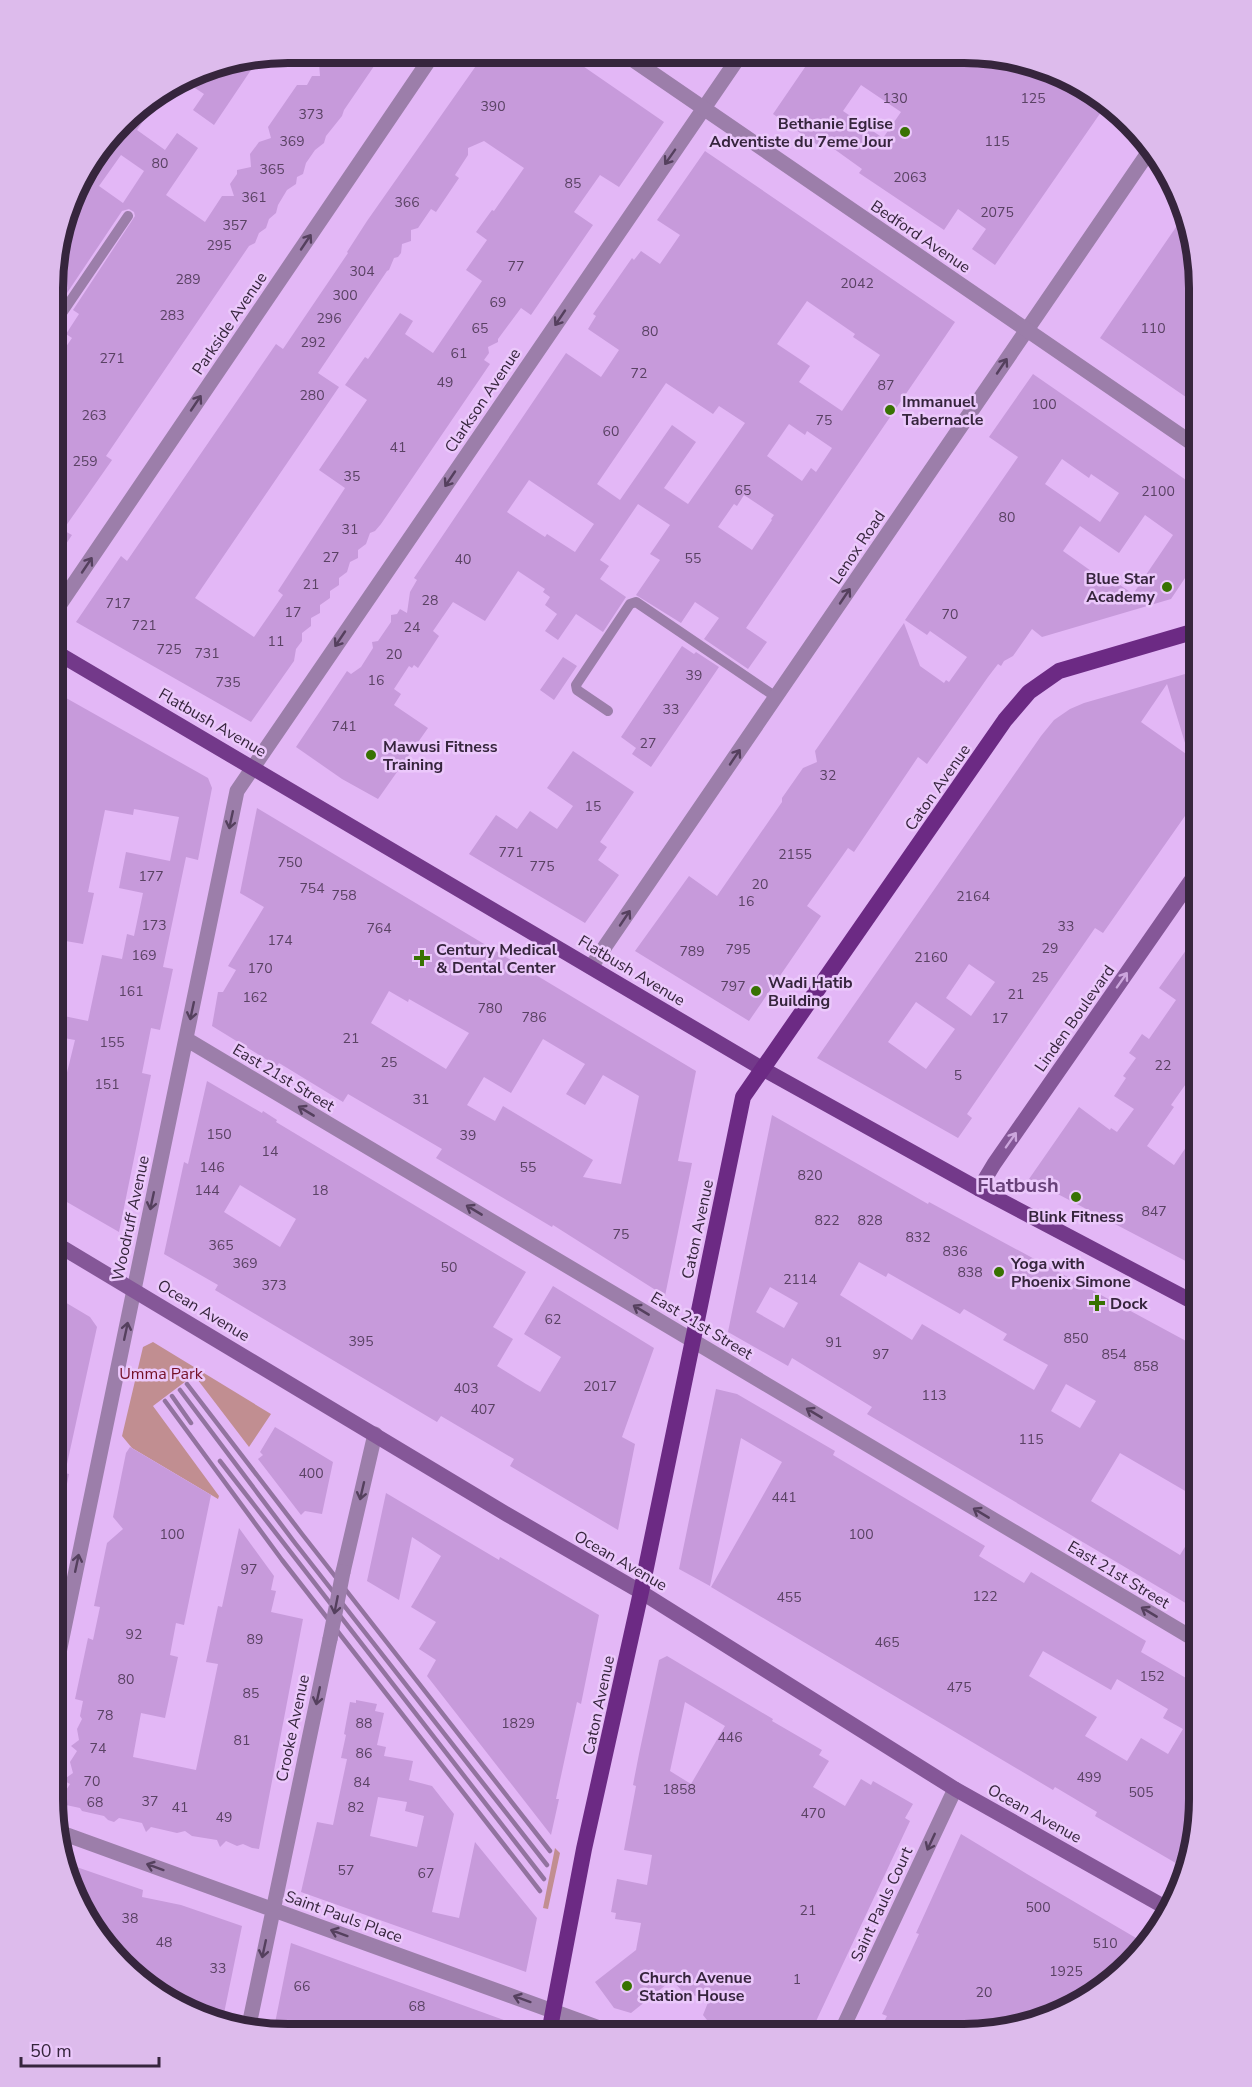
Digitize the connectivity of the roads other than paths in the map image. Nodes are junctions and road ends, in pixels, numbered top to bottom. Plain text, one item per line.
1 (427, 63) edge
2 (636, 63) edge
3 (735, 63) edge
4 (704, 109) junction
5 (1146, 156) edge
6 (128, 216) dead end
7 (63, 312) edge
8 (1027, 330) junction
9 (1189, 441) edge
10 (63, 600) edge
11 (1189, 633) edge
12 (63, 656) edge
13 (776, 697) junction
14 (608, 711) dead end
15 (253, 766) junction
16 (1189, 883) edge
17 (591, 966) junction
18 (186, 1039) junction
19 (763, 1069) junction
20 (979, 1189) junction
21 (63, 1248) edge
22 (134, 1289) junction
23 (1189, 1300) edge
24 (692, 1340) junction
25 (375, 1434) junction
26 (641, 1592) junction
27 (63, 1633) edge
28 (1189, 1636) edge
29 (955, 1789) junction
30 (66, 1835) edge
31 (1162, 1905) edge
32 (272, 1909) junction
33 (554, 2011) junction
34 (250, 2021) edge
35 (551, 2024) edge
36 (589, 2024) edge
37 (845, 2024) edge

10 -> 1 street, Parkside Avenue
2 - 4 street, Bedford Avenue
3 - 4 street, Clarkson Avenue
4 - 8 street, Bedford Avenue
4 -> 15 street, Clarkson Avenue
5 - 8 street, Lenox Road
6 - 7 lane
8 - 9 street, Bedford Avenue
13 -> 8 street, Lenox Road
11 - 19 highway, Caton Avenue
12 - 15 main road, Flatbush Avenue
13 - 14 lane
17 -> 13 street, Lenox Road
15 - 17 main road, Flatbush Avenue
15 -> 18 street, Woodruff Avenue
20 -> 16 main road, Linden Boulevard
17 - 19 main road, Flatbush Avenue
18 -> 22 street, Woodruff Avenue
24 -> 18 street, East 21st Street
19 - 20 main road, Flatbush Avenue
19 - 24 highway, Caton Avenue
20 - 23 main road, Flatbush Avenue
21 - 22 main road, Ocean Avenue
22 - 25 main road, Ocean Avenue
27 -> 22 street, Woodruff Avenue
24 - 26 highway, Caton Avenue
28 -> 24 street, East 21st Street
25 - 26 main road, Ocean Avenue
25 -> 32 street, Crooke Avenue, bridge
26 - 29 main road, Ocean Avenue
26 - 33 highway, Caton Avenue
29 - 31 main road, Ocean Avenue
29 -> 37 street, Saint Pauls Court
32 -> 30 street, Saint Pauls Place
33 -> 32 street, Saint Pauls Place
32 -> 34 street, Crooke Avenue
33 - 35 highway, Caton Avenue
33 - 36 street, Saint Pauls Place

